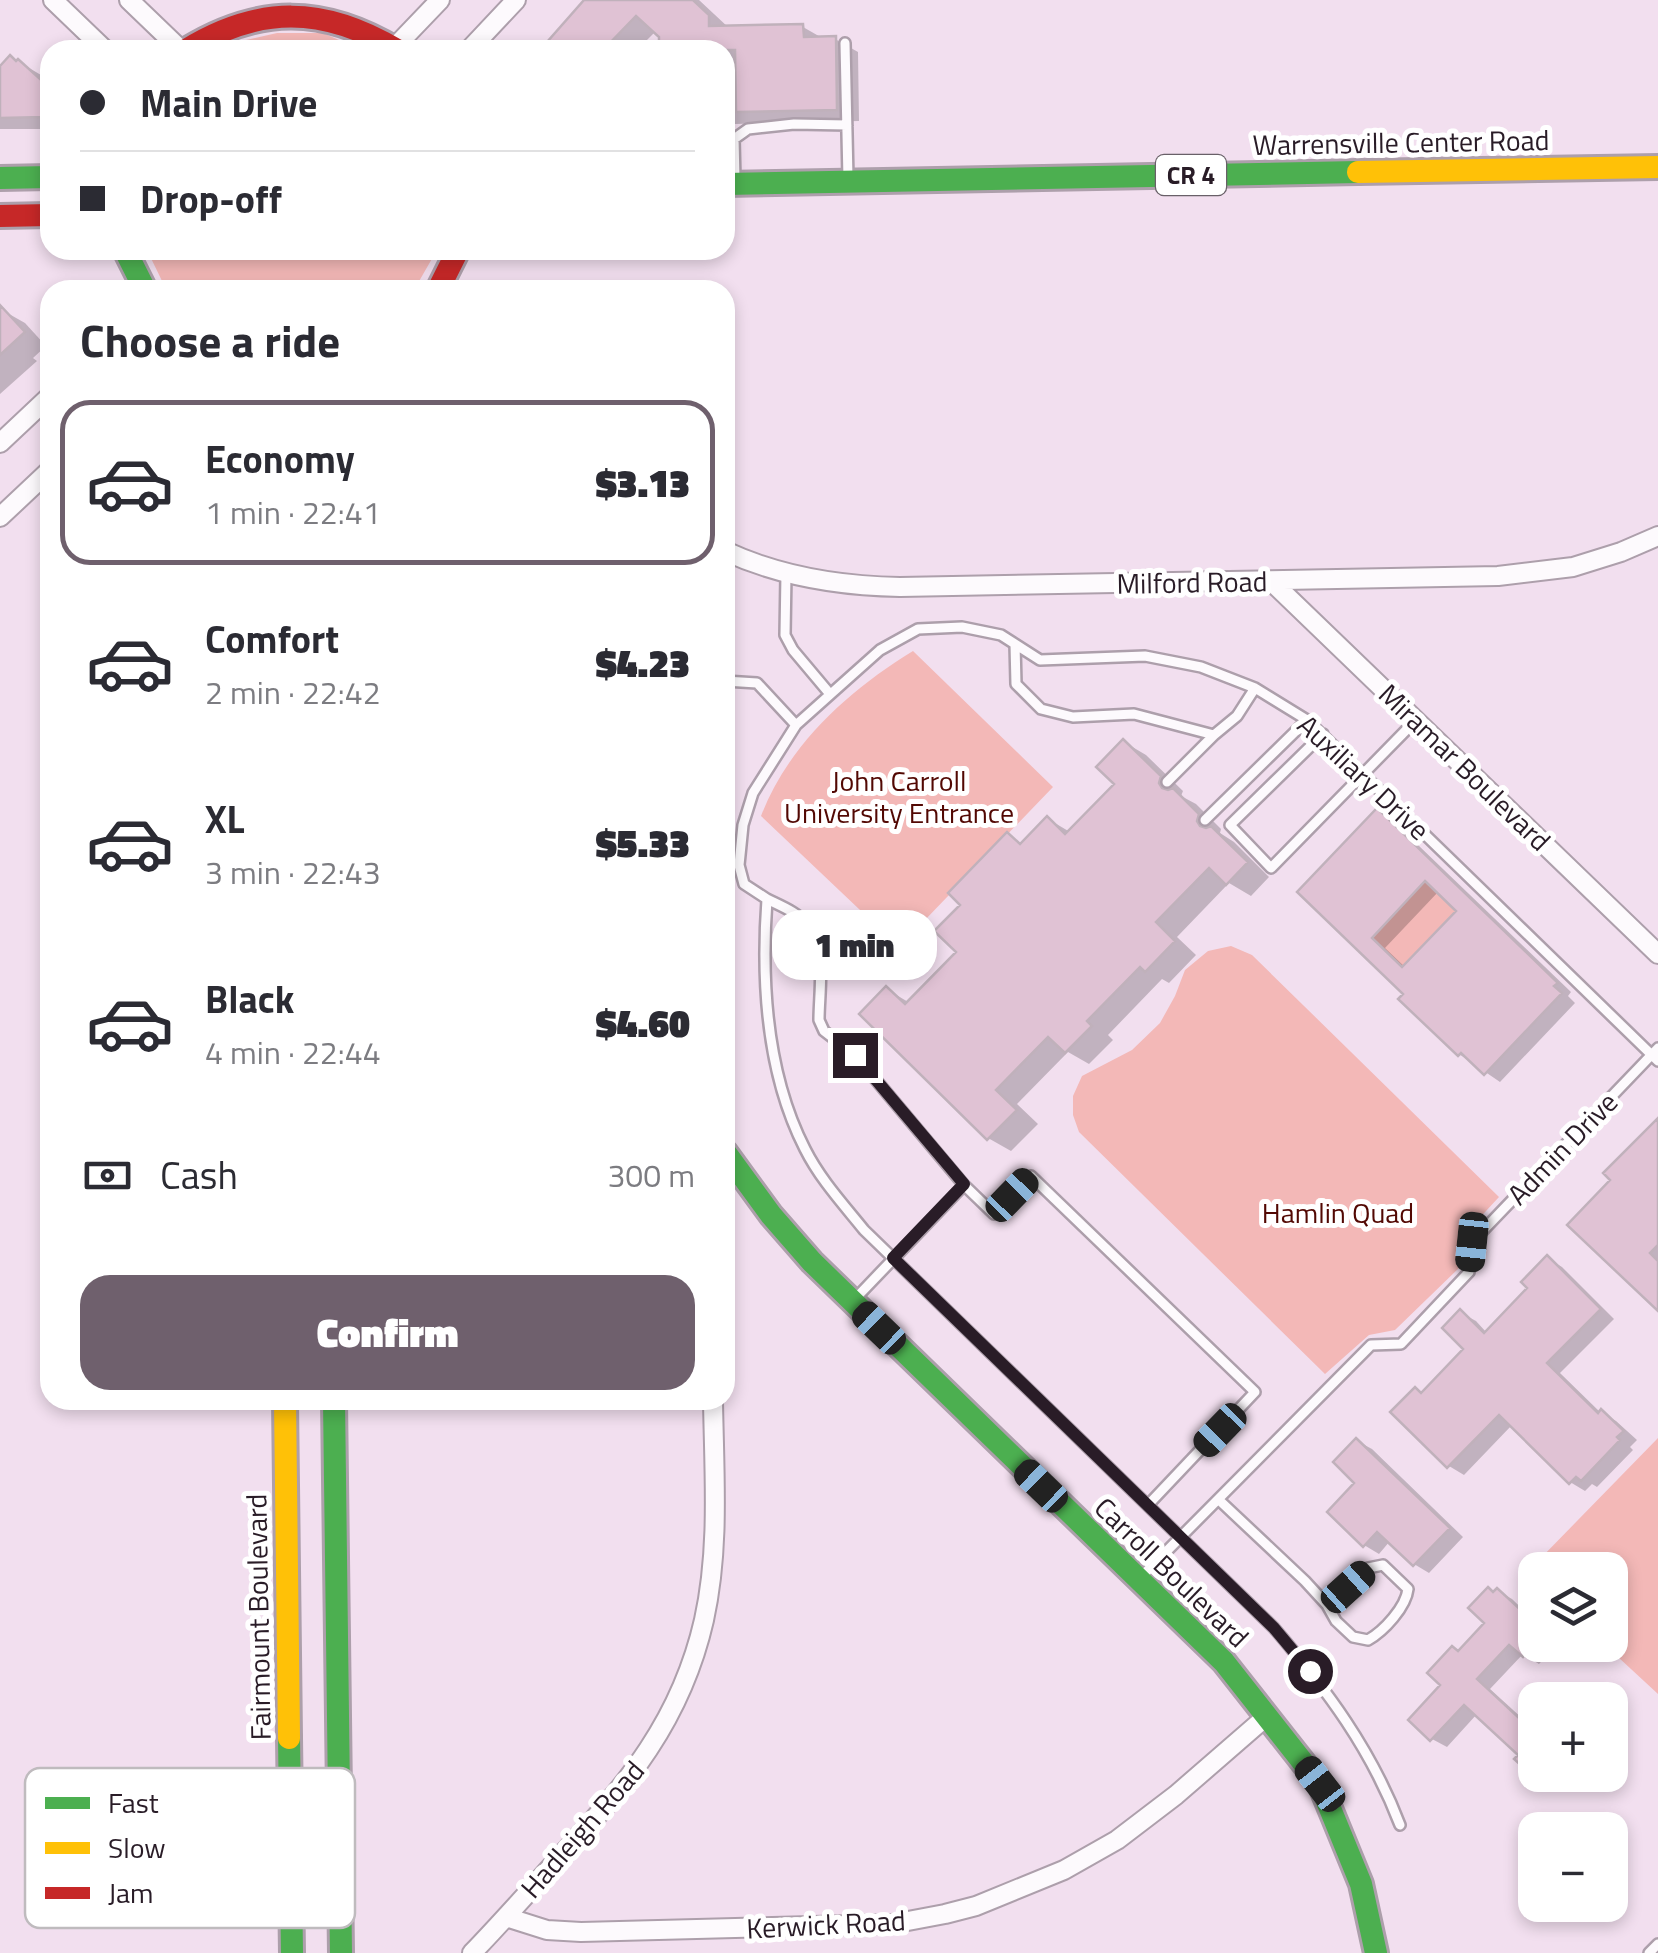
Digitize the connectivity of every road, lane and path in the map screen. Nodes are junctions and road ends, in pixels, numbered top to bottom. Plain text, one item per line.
1 (53, 0) edge
2 (129, 0) edge
3 (440, 0) edge
4 (516, 0) edge
5 (269, 8) edge
6 (323, 10) edge
7 (95, 40) edge
8 (172, 40) edge
9 (203, 40) edge
10 (380, 40) edge
11 (403, 40) edge
12 (478, 40) edge
13 (846, 43) dead end
14 (846, 124) junction
15 (735, 137) edge
16 (1658, 167) edge
17 (40, 177) edge
18 (0, 178) edge
19 (848, 181) junction
20 (735, 184) edge
21 (40, 215) edge
22 (0, 216) edge
23 (40, 405) edge
24 (0, 443) edge
25 (40, 479) edge
26 (0, 517) edge
27 (1658, 536) edge
28 (735, 555) edge
29 (786, 574) junction
30 (1271, 581) junction
31 (1015, 644) junction
32 (735, 682) edge
33 (1255, 688) junction
34 (830, 694) junction
35 (1307, 720) junction
36 (1416, 720) junction
37 (796, 725) junction
38 (1323, 734) junction
39 (1214, 735) junction
40 (1364, 773) junction
41 (1167, 782) dead end
42 (1205, 820) dead end
43 (766, 899) junction
44 (1658, 954) edge
45 (1656, 1055) edge
46 (735, 1165) edge
47 (964, 1184) junction
48 (893, 1258) junction
49 (852, 1302) junction
50 (284, 1410) edge
51 (334, 1410) edge
52 (713, 1410) edge
53 (1219, 1500) junction
54 (1148, 1505) junction
55 (1182, 1537) junction
56 (1139, 1579) junction
57 (1327, 1605) junction
58 (1267, 1716) junction
59 (289, 1768) edge
60 (338, 1768) edge
61 (1400, 1825) dead end
62 (506, 1917) junction
63 (292, 1928) edge
64 (340, 1928) edge
65 (1658, 1944) edge
66 (292, 1953) edge
67 (340, 1953) edge
68 (472, 1953) edge
69 (1376, 1953) edge
70 (1649, 1953) edge

1 - 7 street
2 - 8 street
3 - 11 street
4 - 12 street
5 - 6 main road
5 - 9 main road
6 - 10 main road
13 - 14 lane
14 - 15 lane
14 - 19 lane
16 - 19 main road, Warrensville Center Road / CR 4
17 - 18 main road
19 - 20 main road, Warrensville Center Road / CR 4
21 - 22 main road
23 - 24 street
25 - 26 street
27 - 30 street, Milford Road
28 - 29 street, Milford Road
29 - 30 street, Milford Road
29 - 34 lane
30 - 36 street, Miramar Boulevard
31 - 33 lane, Auxiliary Drive
31 - 34 lane, Auxiliary Drive
31 - 39 lane
32 - 37 lane
33 - 35 lane, Auxiliary Drive
33 - 39 lane
34 - 37 lane, Auxiliary Drive
35 - 38 lane, Auxiliary Drive
35 - 42 lane
36 - 40 lane
36 - 44 street, Miramar Boulevard
37 - 43 lane, Auxiliary Drive
38 - 40 lane, Auxiliary Drive
38 - 40 lane
39 - 41 lane
40 - 45 lane, Auxiliary Drive
43 - 47 lane
43 - 48 lane
45 - 53 lane, Admin Drive
46 - 49 main road, Carroll Boulevard
47 - 48 lane
47 - 54 lane
48 - 49 lane
48 - 54 lane
49 - 56 main road, Carroll Boulevard
50 - 59 main road, Fairmount Boulevard
51 - 60 main road
52 - 62 street, Hadleigh Road
53 - 55 lane, Admin Drive
53 - 57 lane
54 - 55 lane
55 - 56 lane, Admin Drive
55 - 61 lane
56 - 58 main road, Carroll Boulevard
57 - 57 lane
58 - 62 street, Kerwick Road
58 - 69 main road, Carroll Boulevard
62 - 68 street, Hadleigh Road
63 - 66 main road, Fairmount Boulevard
64 - 67 main road
65 - 70 lane

